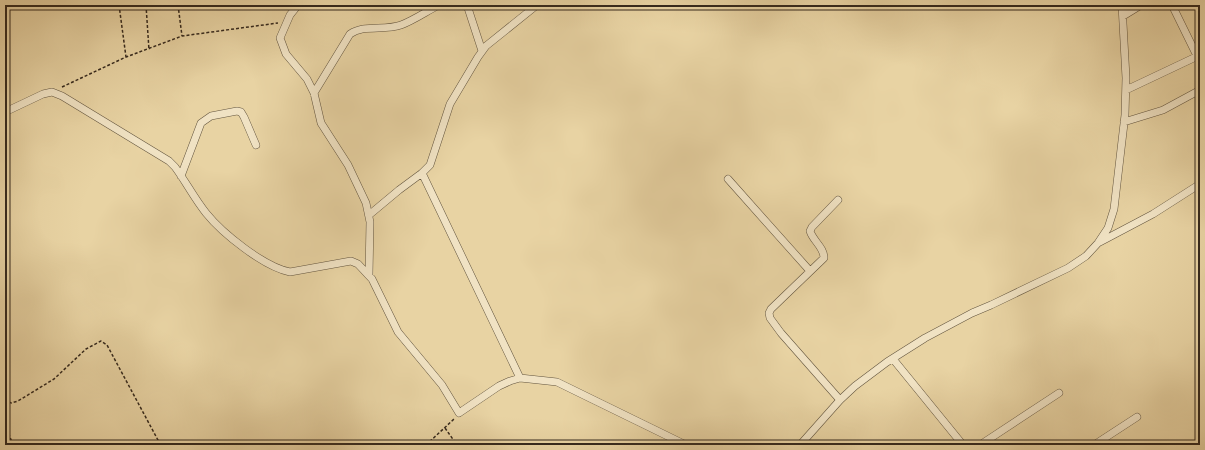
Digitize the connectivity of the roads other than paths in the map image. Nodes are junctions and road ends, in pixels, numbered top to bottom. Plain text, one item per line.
1 (298, 5) edge
2 (440, 5) edge
3 (467, 5) edge
4 (537, 5) edge
5 (1122, 5) edge
6 (1141, 5) edge
7 (1172, 5) edge
8 (1123, 16) junction
9 (482, 51) junction
10 (1199, 58) edge
11 (1126, 90) junction
12 (1200, 90) edge
13 (314, 93) junction
14 (5, 112) edge
15 (1124, 122) junction
16 (256, 145) dead end
17 (422, 173) junction
18 (181, 176) junction
19 (728, 179) dead end
20 (1200, 184) edge
21 (838, 200) dead end
22 (368, 215) junction
23 (1098, 243) junction
24 (810, 271) junction
25 (369, 275) junction
26 (893, 358) junction
27 (520, 378) junction
28 (1059, 393) dead end
29 (840, 400) junction
30 (1137, 417) dead end
31 (686, 445) edge
32 (800, 445) edge
33 (963, 445) edge
34 (980, 445) edge
35 (1094, 445) edge

1 - 13 street
2 - 13 street
3 - 9 street
4 - 9 street
5 - 8 street
6 - 8 street
7 - 10 street
8 - 11 street
9 - 17 street
10 - 11 street
11 - 15 street
12 - 15 street
13 - 22 street
14 - 18 street
15 - 23 street
16 - 18 street
17 - 22 street
17 - 27 street
18 - 25 street
19 - 24 street
20 - 23 street
21 - 24 street
22 - 25 street
23 - 26 street
24 - 29 street
25 - 27 street
26 - 29 street
26 - 33 street
27 - 31 street
28 - 34 street
29 - 32 street
30 - 35 street

